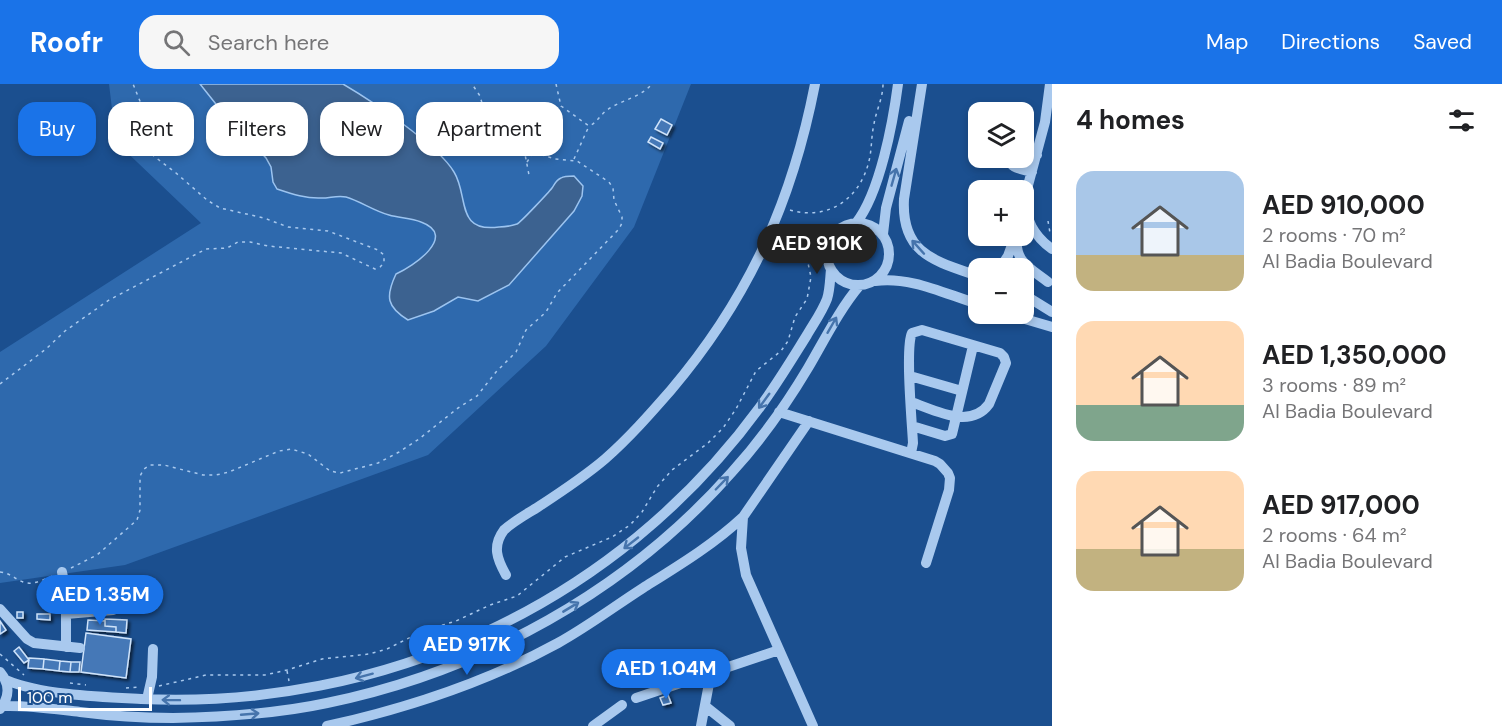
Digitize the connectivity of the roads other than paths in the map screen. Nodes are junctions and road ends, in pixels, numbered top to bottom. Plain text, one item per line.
1 (815, 84) edge
2 (898, 84) edge
3 (915, 84) edge
4 (922, 84) edge
5 (1050, 84) edge
6 (1034, 155) edge
7 (1037, 155) junction
8 (1019, 168) edge
9 (1032, 172) junction
10 (1030, 180) edge
11 (856, 223) junction
12 (1034, 231) edge
13 (883, 234) junction
14 (1015, 246) edge
15 (1052, 249) edge
16 (831, 269) junction
17 (968, 272) edge
18 (1034, 276) edge
19 (874, 281) junction
20 (1050, 283) edge
21 (860, 285) junction
22 (968, 301) edge
23 (1034, 301) edge
24 (1052, 312) edge
25 (1034, 322) edge
26 (1052, 327) edge
27 (973, 346) junction
28 (910, 376) junction
29 (962, 391) junction
30 (911, 402) junction
31 (779, 412) junction
32 (956, 417) junction
33 (809, 421) junction
34 (912, 426) junction
35 (911, 453) junction
36 (744, 517) junction
37 (926, 563) dead end
38 (62, 572) road end
39 (506, 575) dead end
40 (0, 609) edge
41 (113, 610) dead end
42 (66, 614) junction
43 (66, 647) junction
44 (80, 648) dead end
45 (153, 649) dead end
46 (779, 650) junction
47 (711, 673) junction
48 (3, 676) edge
49 (636, 698) dead end
50 (147, 699) junction
51 (622, 705) dead end
52 (705, 706) junction
53 (2, 708) edge
54 (327, 726) edge
55 (593, 726) edge
56 (701, 726) edge
57 (730, 726) edge
58 (813, 726) edge

1 - 39 street
2 - 11 street
13 -> 3 street
17 -> 4 street
5 - 7 street
6 - 7 street
7 - 9 street
8 - 9 street
9 - 10 street
11 - 13 street
11 - 16 street
12 - 15 street
13 - 19 street
14 - 20 street
16 - 21 street
16 -> 50 street
18 - 20 street
19 - 21 street
19 - 22 street
31 -> 21 street
23 - 24 street
25 - 26 street
27 - 28 street
27 - 29 street
27 - 32 street
28 - 29 street
28 - 30 street
29 - 32 street
30 - 32 street
30 - 34 street
31 - 33 street
53 -> 31 street
32 - 34 street
33 - 35 street
33 - 36 street
34 - 35 street
35 - 37 street
36 - 46 street
36 - 54 street
38 - 42 street
40 - 43 street
41 - 42 street
42 - 43 street
43 - 44 street
45 - 50 street
46 - 47 street
46 - 58 street
47 - 49 street
47 - 52 street
48 - 50 street
48 - 53 street
51 - 55 street
52 - 56 street
52 - 57 street

